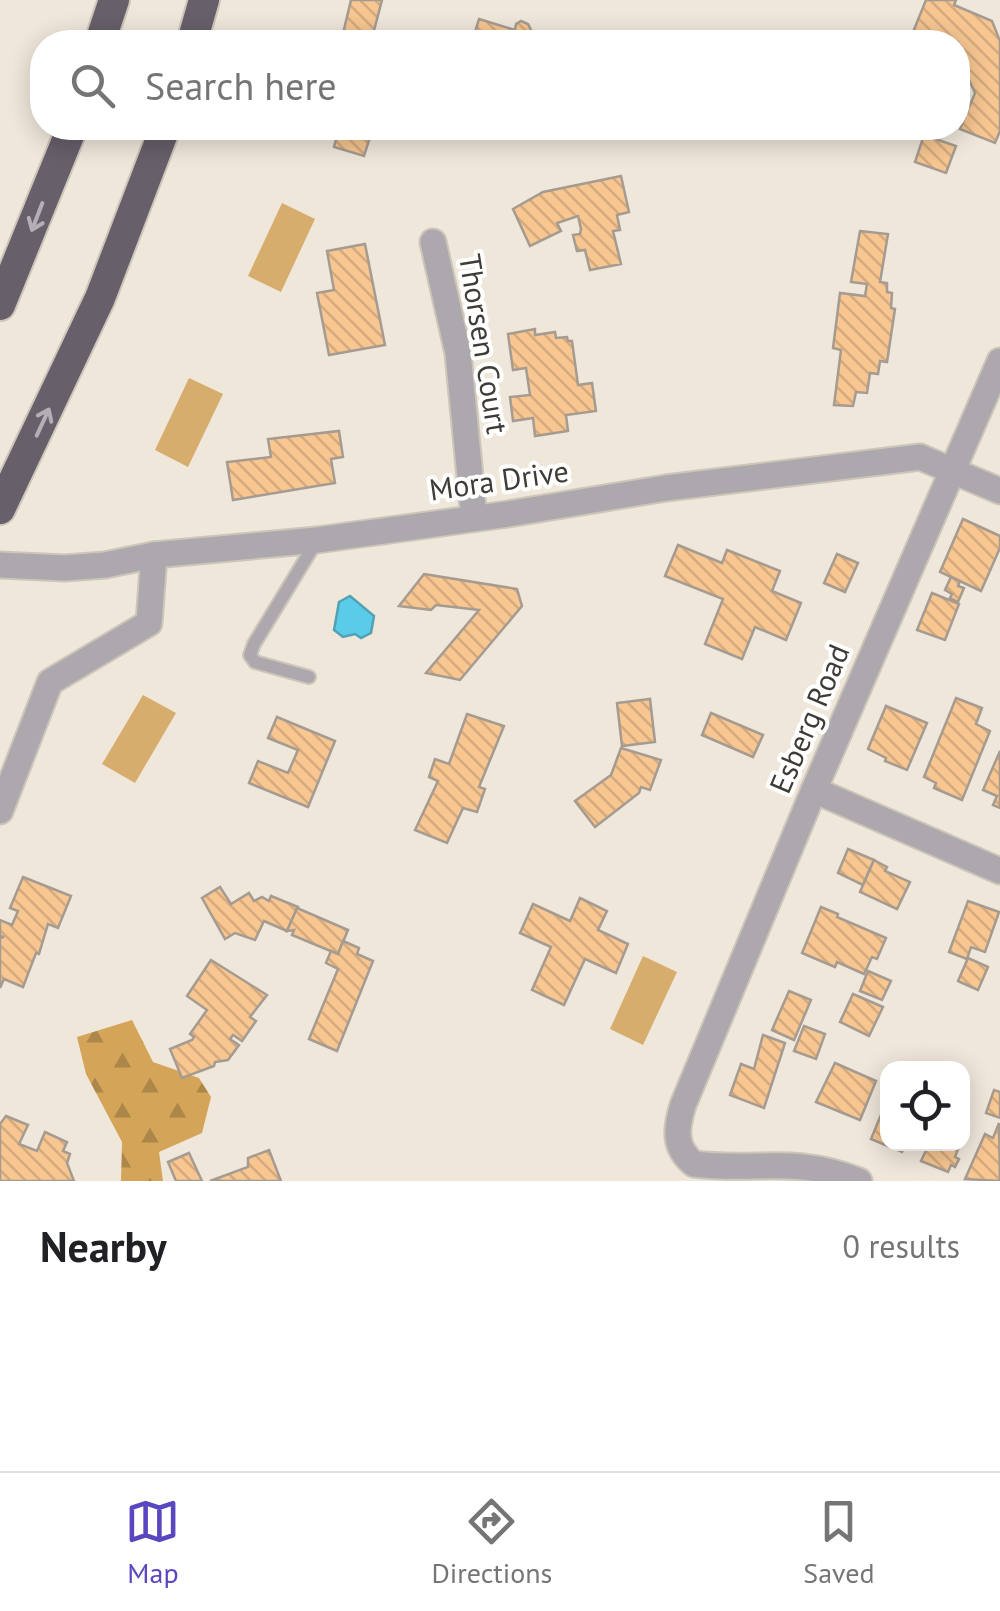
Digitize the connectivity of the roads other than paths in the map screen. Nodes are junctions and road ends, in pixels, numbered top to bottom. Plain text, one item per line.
1 (114, 0) edge
2 (204, 0) edge
3 (104, 30) edge
4 (195, 30) edge
5 (67, 140) edge
6 (159, 140) edge
7 (432, 242) dead end
8 (0, 305) edge
9 (1000, 361) edge
10 (953, 471) junction
11 (1000, 491) edge
12 (0, 509) edge
13 (474, 518) junction
14 (318, 540) junction
15 (154, 554) junction
16 (0, 565) edge
17 (308, 676) dead end
18 (814, 790) junction
19 (0, 811) edge
20 (1000, 871) edge
21 (859, 1181) edge

1 - 3 highway
2 - 4 highway
5 -> 8 highway
12 -> 6 highway
7 - 13 street, Thorsen Court
9 - 10 street, Esberg Road
10 - 11 street, Mora Drive
10 - 13 street, Mora Drive
10 - 18 street, Esberg Road
13 - 14 street, Mora Drive
14 - 15 street, Mora Drive
14 - 17 lane
15 - 16 street, Mora Drive
15 - 19 street
18 - 20 street
18 - 21 street, Esberg Road

